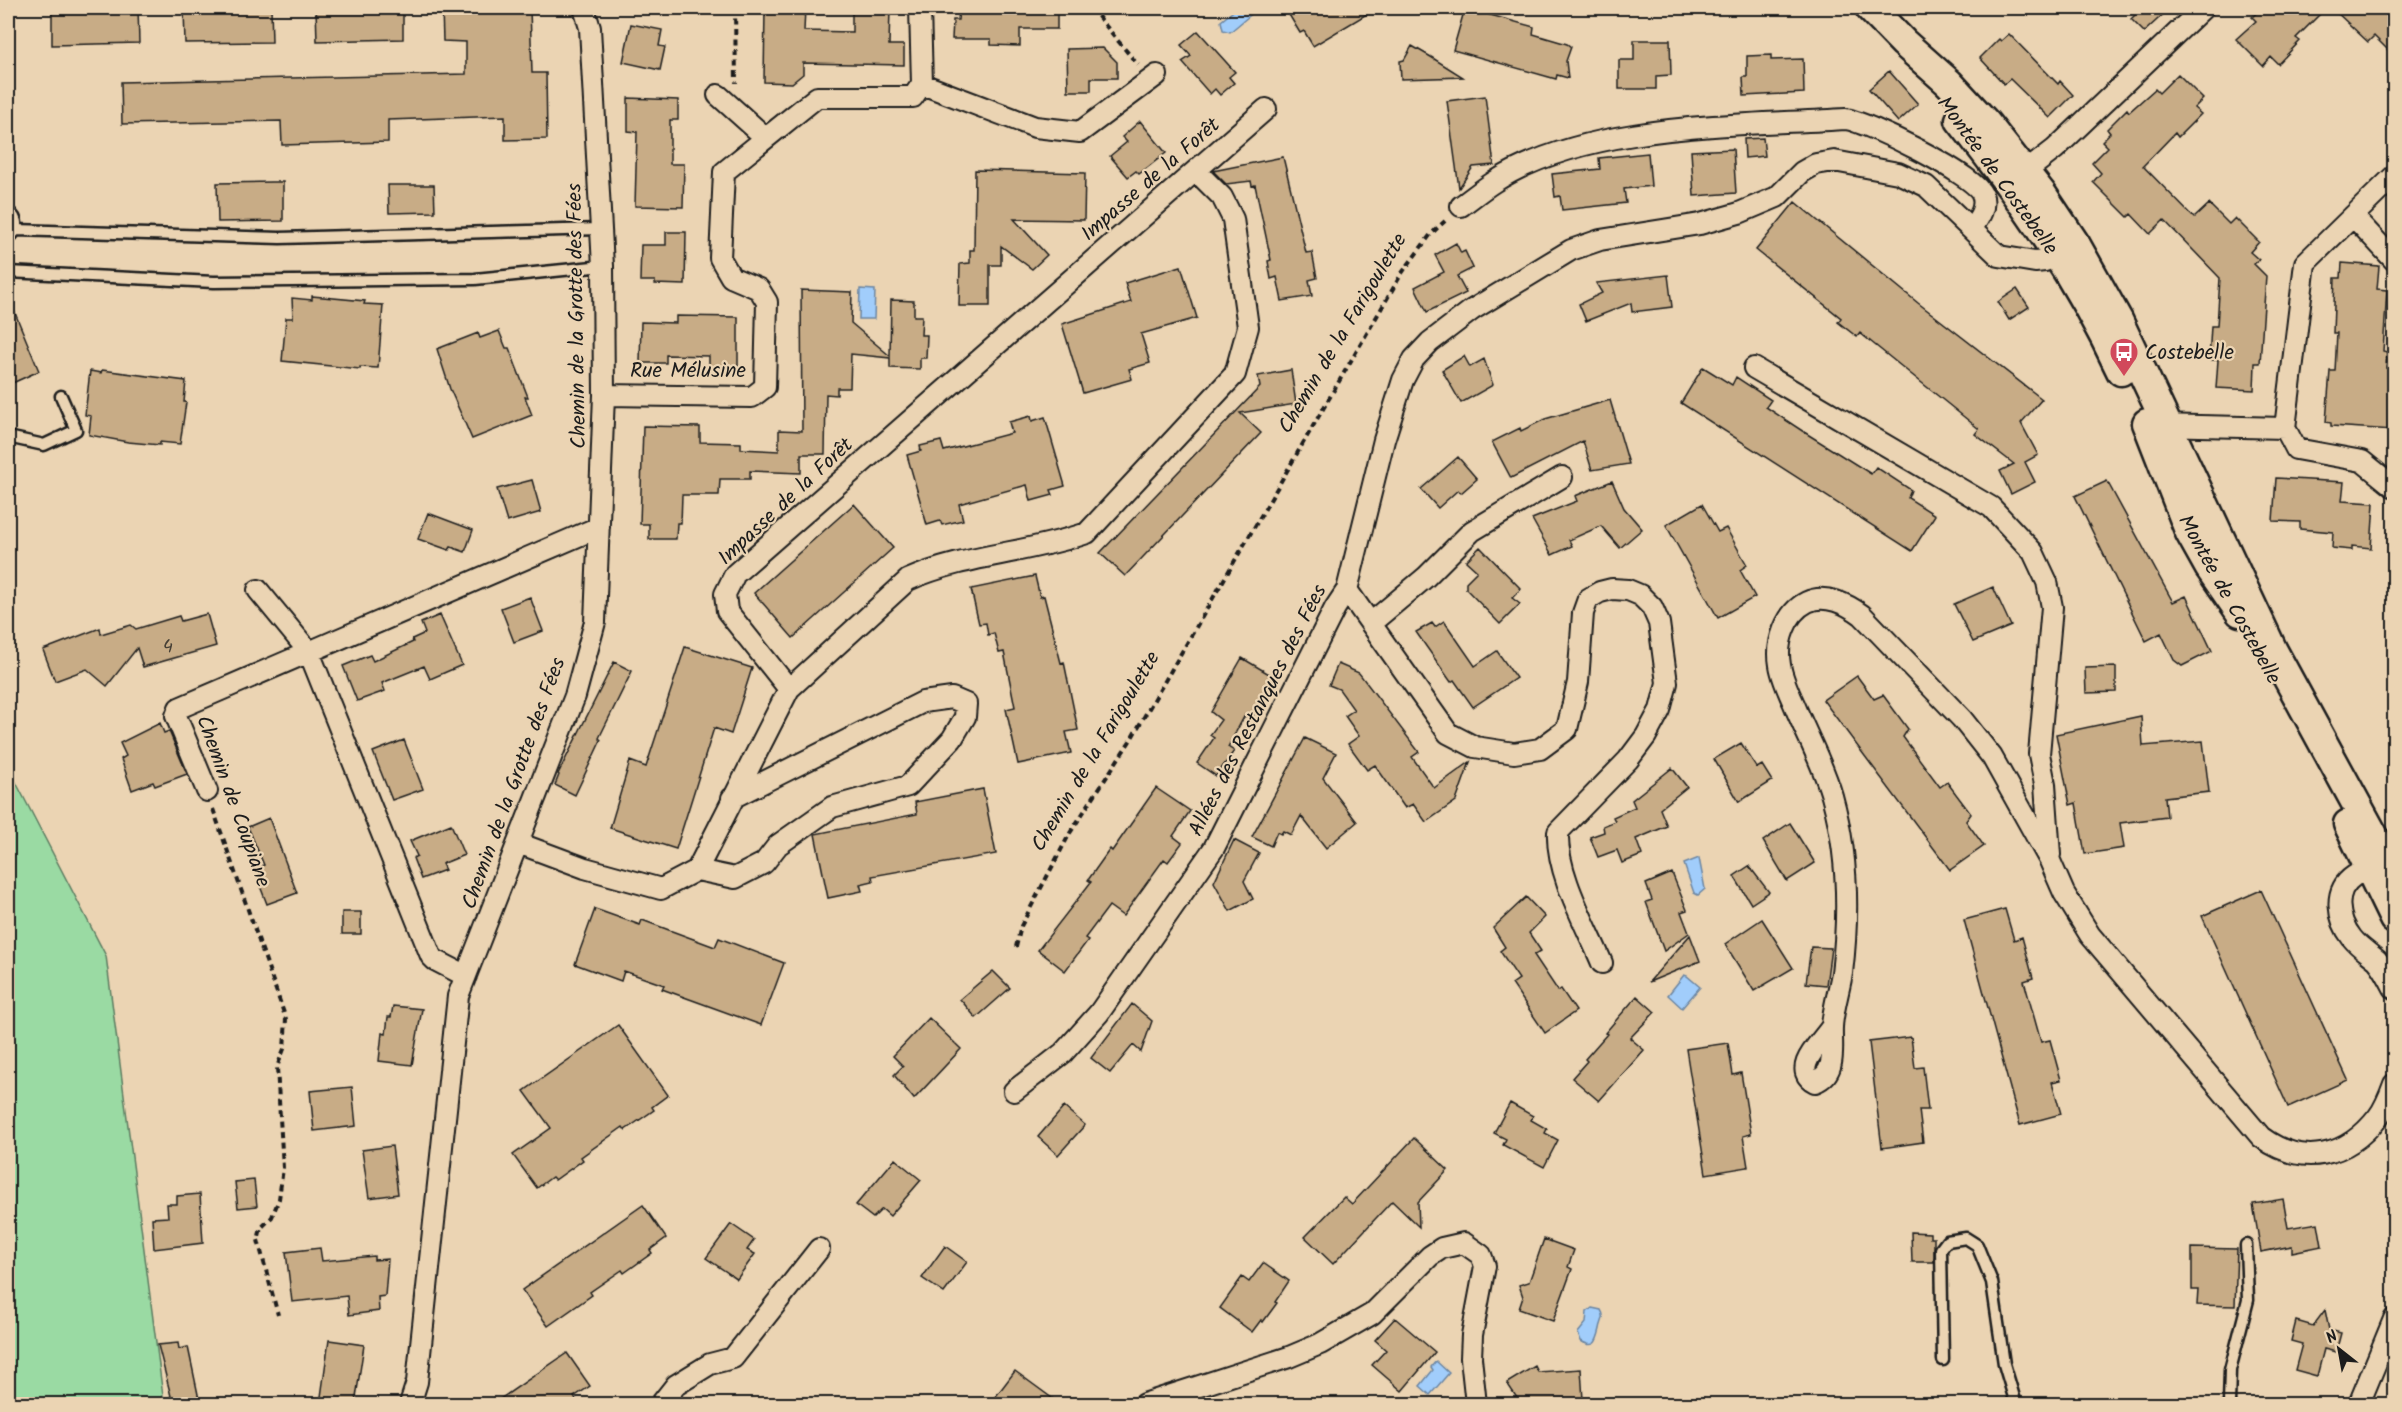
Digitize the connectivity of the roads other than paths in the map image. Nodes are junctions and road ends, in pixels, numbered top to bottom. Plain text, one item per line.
1 (585, 8) edge
2 (596, 8) edge
3 (920, 8) edge
4 (1870, 8) edge
5 (2203, 8) edge
6 (590, 28) junction
7 (1153, 77) road end
8 (922, 84) junction
9 (718, 95) dead end
10 (1266, 109) dead end
11 (766, 138) junction
12 (1196, 171) junction
13 (2394, 176) edge
14 (2017, 177) junction
15 (1461, 206) road end
16 (8, 211) edge
17 (2353, 216) junction
18 (1972, 228) junction
19 (602, 229) junction
20 (16, 230) junction
21 (8, 238) edge
22 (2066, 250) junction
23 (2394, 260) edge
24 (603, 266) junction
25 (8, 272) edge
26 (1754, 368) dead end
27 (604, 395) junction
28 (61, 396) dead end
29 (2157, 425) junction
30 (2285, 428) junction
31 (8, 436) edge
32 (1562, 477) dead end
33 (2394, 487) edge
34 (599, 527) junction
35 (258, 590) dead end
36 (1347, 590) junction
37 (1371, 623) junction
38 (309, 652) junction
39 (789, 689) junction
40 (207, 791) road end
41 (732, 798) junction
42 (518, 843) junction
43 (2050, 861) junction
44 (698, 870) junction
45 (2383, 872) edge
46 (2394, 890) edge
47 (2394, 920) edge
48 (1602, 963) dead end
49 (466, 976) junction
50 (2394, 988) edge
51 (1832, 1026) dead end
52 (2394, 1084) edge
53 (1014, 1091) dead end
54 (2246, 1245) dead end
55 (819, 1249) dead end
56 (2394, 1319) edge
57 (1943, 1360) dead end
58 (410, 1404) edge
59 (661, 1404) edge
60 (1144, 1404) edge
61 (1476, 1404) edge
62 (2016, 1404) edge
63 (2229, 1404) edge
64 (2359, 1404) edge

1 - 6 street, Chemin de la Grotte des Fées
2 - 6 street, Chemin de la Grotte des Fées
3 - 8 street
4 - 14 main road, Montée de Costebelle
5 - 14 street
6 - 19 street, Chemin de la Grotte des Fées
7 - 8 street
8 - 11 street, Rue Mélusine
9 - 11 street
10 - 12 street, Impasse de la Forêt
11 - 27 street, Rue Mélusine
12 - 39 street, Impasse de la Forêt
12 - 39 street
13 - 17 street
14 - 22 main road, Montée de Costebelle
15 - 18 street
16 - 20 lane
17 - 23 street
17 - 30 street
18 - 22 street, Allées des Restanques des Fées
18 - 36 street, Allées des Restanques des Fées
19 - 20 lane
19 - 24 street, Chemin de la Grotte des Fées
20 - 21 lane
22 - 29 main road, Montée de Costebelle
24 - 25 lane
24 - 27 street, Chemin de la Grotte des Fées
26 - 43 street
27 - 34 street, Chemin de la Grotte des Fées
28 - 31 lane
29 - 30 street
29 - 45 main road, Montée de Costebelle
30 - 33 street
32 - 37 street
34 - 38 street, Chemin de Coupiane
34 - 42 street, Chemin de la Grotte des Fées
35 - 38 street
36 - 37 street
36 - 53 street, Allées des Restanques des Fées
37 - 48 street
38 - 40 street, Chemin de Coupiane
38 - 49 street
39 - 41 street
41 - 44 street
41 - 44 street
42 - 44 street
42 - 49 street, Chemin de la Grotte des Fées
43 - 51 street
43 - 52 street
45 - 46 street
45 - 47 main road, Montée de Costebelle
45 - 50 street
49 - 58 street, Chemin de la Grotte des Fées
54 - 63 lane
55 - 59 street
56 - 64 street
57 - 62 lane
60 - 61 street

